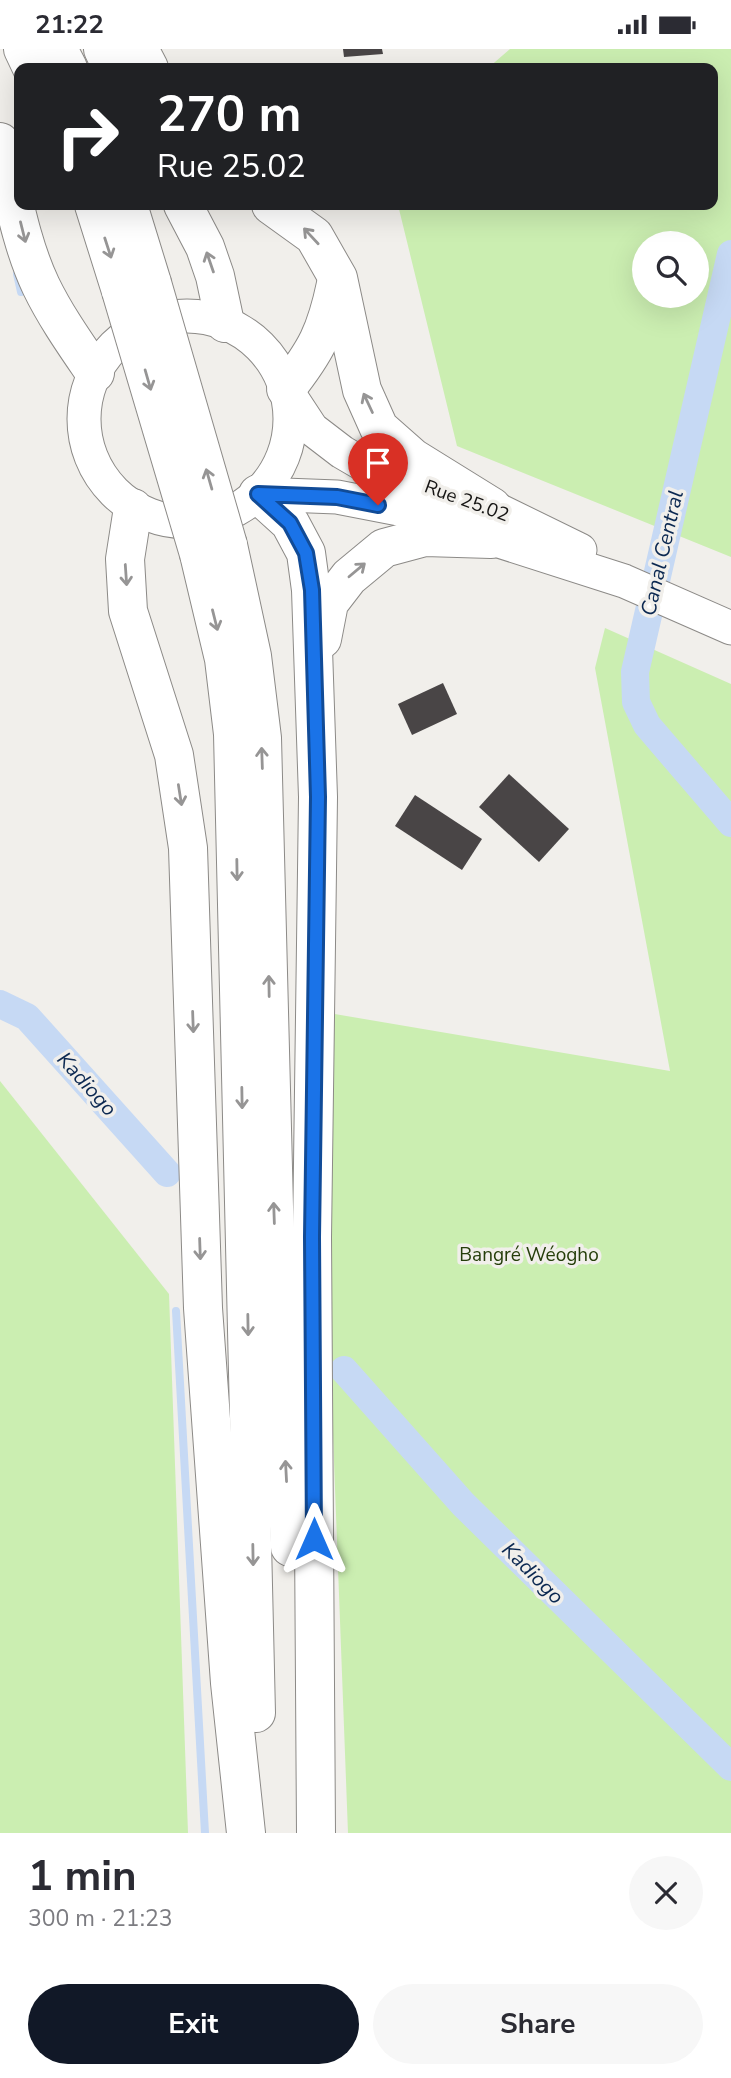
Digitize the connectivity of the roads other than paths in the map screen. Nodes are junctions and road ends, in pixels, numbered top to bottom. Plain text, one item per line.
1 (0, 142) edge
2 (14, 197) edge
3 (17, 210) edge
4 (97, 210) edge
5 (129, 210) edge
6 (186, 210) edge
7 (278, 210) edge
8 (338, 278) junction
9 (137, 287) junction
10 (225, 323) junction
11 (95, 373) junction
12 (286, 389) junction
13 (258, 494) junction
14 (134, 508) junction
15 (491, 523) junction
16 (213, 549) junction
17 (731, 628) edge
18 (314, 700) junction
19 (246, 1833) edge
20 (259, 1833) edge
21 (307, 1833) edge
22 (316, 1833) edge

1 -> 2 highway
3 -> 11 highway
4 -> 9 highway
5 - 9 highway
10 -> 6 highway
8 -> 7 highway
8 - 12 highway
15 -> 8 highway
9 - 16 highway, bridge
10 - 11 main road
10 - 12 main road
11 - 14 main road
12 - 13 main road
12 - 15 main road, Rue 25.02
13 - 14 main road
13 - 15 main road, Rue 25.02
13 - 18 highway
14 -> 19 highway
15 - 17 main road, Rue 25.02
18 -> 15 highway
16 -> 20 highway
21 -> 16 highway
18 - 22 highway

